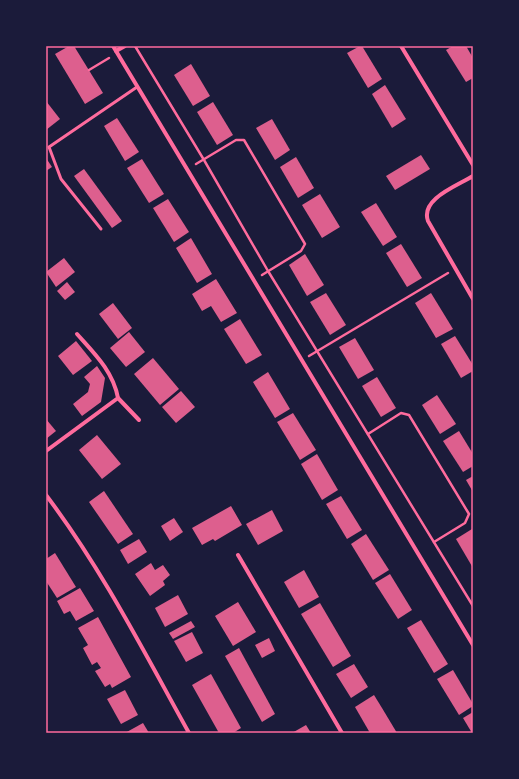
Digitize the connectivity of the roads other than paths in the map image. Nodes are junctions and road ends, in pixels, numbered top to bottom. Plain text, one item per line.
1 (113, 46) edge
2 (125, 46) edge
3 (401, 46) edge
4 (116, 52) junction
5 (137, 87) junction
6 (473, 165) edge
7 (473, 176) edge
8 (100, 229) dead end
9 (473, 299) edge
10 (77, 334) dead end
11 (118, 398) junction
12 (139, 420) dead end
13 (46, 450) edge
14 (46, 495) edge
15 (238, 555) dead end
16 (473, 645) edge
17 (189, 733) edge
18 (342, 733) edge

1 - 4 street
2 - 4 street
3 - 6 street
4 - 5 street
5 - 8 lane
5 - 16 street
7 - 9 street
10 - 11 street
11 - 12 street
11 - 13 street
14 - 17 street
15 - 18 street

